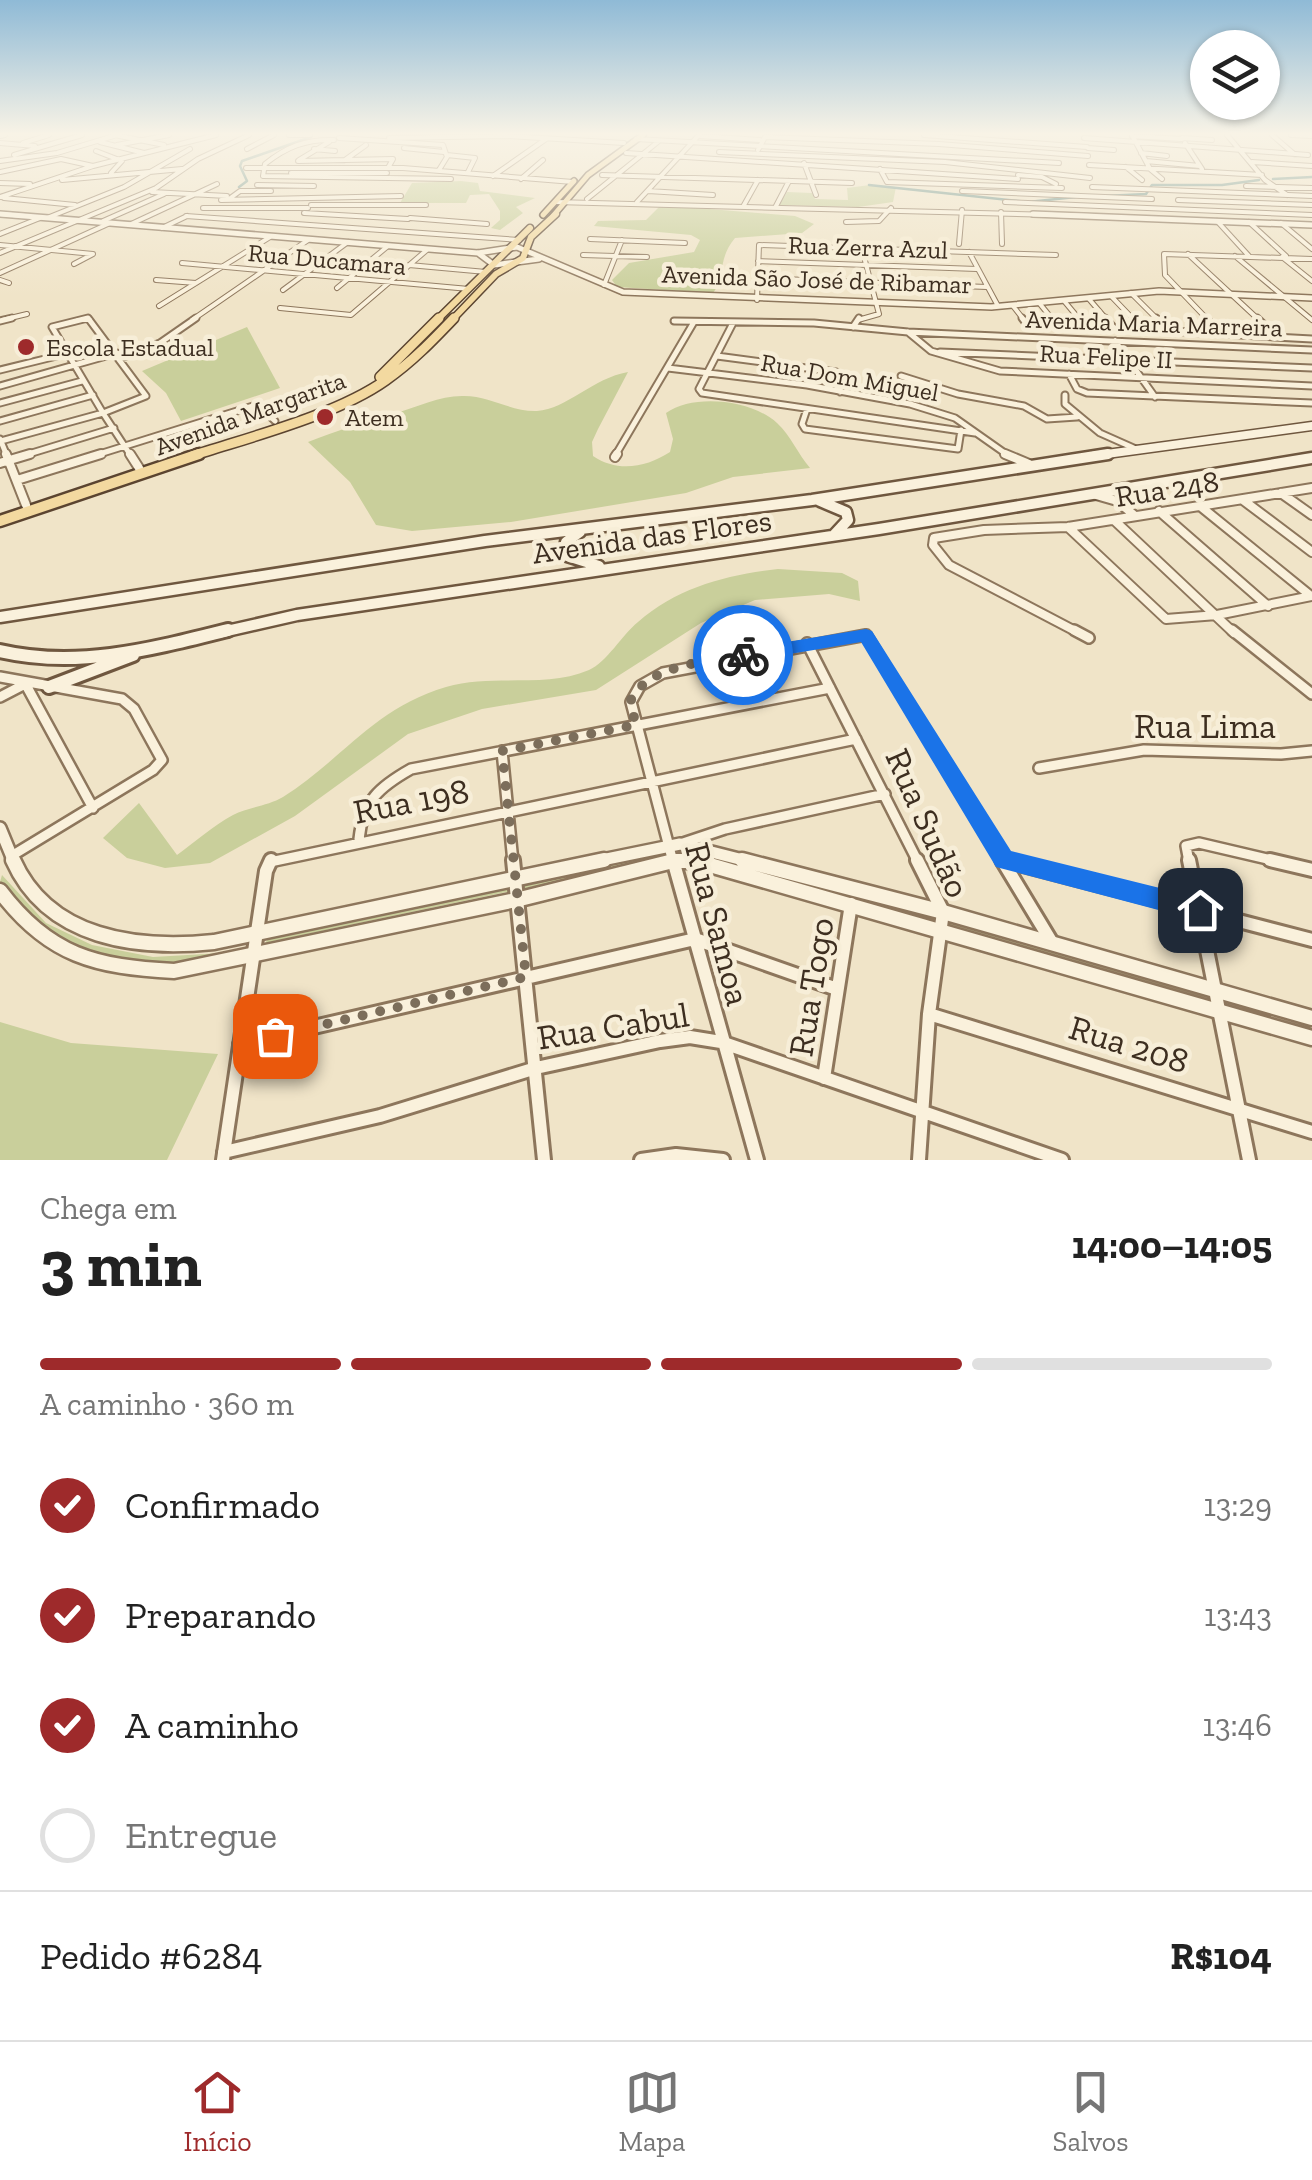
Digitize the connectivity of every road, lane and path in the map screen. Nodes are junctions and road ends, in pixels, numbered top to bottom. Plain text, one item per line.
1 (24, 189) edge
2 (119, 189) edge
3 (150, 189) edge
4 (206, 189) edge
5 (313, 189) edge
6 (350, 189) edge
7 (397, 189) edge
8 (567, 189) edge
9 (578, 189) edge
10 (600, 189) edge
11 (716, 189) edge
12 (753, 189) edge
13 (785, 189) edge
14 (813, 189) edge
15 (955, 189) edge
16 (1092, 189) edge
17 (1133, 189) edge
18 (1221, 189) edge
19 (1277, 189) edge
20 (276, 191) dead end
21 (647, 191) joint
22 (1168, 191) junction
23 (146, 192) junction
24 (167, 193) junction
25 (195, 194) junction
26 (394, 194) junction
27 (713, 194) junction
28 (1227, 194) junction
29 (816, 195) dead end
30 (346, 196) junction
31 (1287, 196) junction
32 (1312, 196) edge
33 (229, 197) junction
34 (310, 197) junction
35 (318, 197) junction
36 (1094, 197) junction
37 (0, 198) edge
38 (558, 199) junction
39 (587, 199) junction
40 (1152, 199) dead end
41 (570, 200) junction
42 (1178, 200) junction
43 (601, 201) junction
44 (638, 202) junction
45 (1005, 202) dead end
46 (1240, 203) junction
47 (707, 204) junction
48 (393, 205) junction
49 (744, 205) junction
50 (1301, 205) junction
51 (80, 206) junction
52 (776, 206) junction
53 (1096, 206) junction
54 (203, 208) junction
55 (890, 208) junction
56 (308, 209) junction
57 (962, 210) junction
58 (1189, 210) junction
59 (1312, 211) edge
60 (1001, 212) junction
61 (1252, 212) junction
62 (2, 215) edge
63 (186, 216) junction
64 (1098, 216) junction
65 (44, 218) junction
66 (409, 218) junction
67 (74, 220) junction
68 (1201, 220) junction
69 (1217, 221) junction
70 (99, 222) junction
71 (846, 222) dead end
72 (1248, 222) junction
73 (110, 223) junction
74 (293, 223) junction
75 (1267, 223) junction
76 (488, 224) dead end
77 (1281, 224) junction
78 (1312, 224) edge
79 (129, 225) junction
80 (162, 228) junction
81 (392, 231) junction
82 (0, 234) edge
83 (272, 237) junction
84 (590, 239) dead end
85 (308, 240) junction
86 (622, 240) junction
87 (348, 242) junction
88 (686, 242) dead end
89 (516, 243) junction
90 (373, 244) junction
91 (959, 244) dead end
92 (1002, 244) dead end
93 (14, 246) junction
94 (388, 246) junction
95 (502, 248) joint
96 (862, 248) junction
97 (0, 249) edge
98 (428, 249) junction
99 (1312, 249) edge
100 (50, 250) junction
101 (526, 252) junction
102 (969, 252) junction
103 (478, 253) junction
104 (1188, 254) junction
105 (583, 255) dead end
106 (1056, 255) dead end
107 (616, 256) junction
108 (1235, 256) junction
109 (1249, 256) junction
110 (647, 257) dead end
111 (1285, 258) junction
112 (1312, 259) edge
113 (551, 260) junction
114 (758, 261) junction
115 (518, 262) junction
116 (182, 263) dead end
117 (74, 264) dead end
118 (410, 265) junction
119 (866, 265) junction
120 (222, 267) junction
121 (490, 267) junction
122 (977, 269) junction
123 (264, 270) junction
124 (306, 274) junction
125 (608, 275) junction
126 (348, 277) junction
127 (758, 278) junction
128 (0, 280) edge
129 (156, 280) dead end
130 (591, 280) junction
131 (1312, 280) edge
132 (196, 282) junction
133 (391, 282) junction
134 (871, 283) junction
135 (604, 285) junction
136 (987, 286) junction
137 (337, 288) dead end
138 (469, 289) junction
139 (284, 290) dead end
140 (1179, 292) junction
141 (1132, 293) junction
142 (1232, 294) junction
143 (1111, 296) junction
144 (1284, 297) junction
145 (1312, 298) edge
146 (757, 299) junction
147 (1088, 299) junction
148 (1065, 302) junction
149 (877, 304) junction
150 (1040, 304) junction
151 (159, 306) dead end
152 (995, 306) junction
153 (1013, 306) junction
154 (280, 308) dead end
155 (27, 314) dead end
156 (1312, 320) edge
157 (0, 321) edge
158 (674, 321) dead end
159 (694, 322) junction
160 (1026, 322) dead end
161 (732, 323) junction
162 (1083, 324) dead end
163 (1056, 325) dead end
164 (1113, 327) dead end
165 (853, 328) junction
166 (1142, 328) dead end
167 (908, 332) junction
168 (1220, 334) junction
169 (1277, 337) junction
170 (1312, 339) edge
171 (418, 341) junction
172 (432, 342) junction
173 (1115, 342) junction
174 (1312, 350) edge
175 (931, 352) junction
176 (65, 354) junction
177 (119, 356) junction
178 (717, 356) junction
179 (1129, 360) junction
180 (74, 366) junction
181 (668, 368) junction
182 (1312, 368) edge
183 (0, 370) edge
184 (391, 374) junction
185 (708, 374) junction
186 (1069, 374) junction
187 (901, 376) dead end
188 (1141, 378) junction
189 (82, 380) junction
190 (0, 386) edge
191 (1310, 388) edge
192 (840, 392) junction
193 (93, 395) junction
194 (1065, 396) dead end
195 (1156, 398) junction
196 (0, 403) edge
197 (1312, 403) edge
198 (807, 409) junction
199 (102, 411) junction
200 (1077, 417) junction
201 (0, 422) edge
202 (275, 422) junction
203 (1312, 426) edge
204 (114, 428) junction
205 (961, 430) junction
206 (977, 433) junction
207 (0, 440) edge
208 (124, 446) junction
209 (1136, 449) junction
210 (615, 457) dead end
211 (1012, 458) junction
212 (1312, 458) edge
213 (4, 461) edge
214 (1041, 464) junction
215 (139, 468) junction
216 (996, 471) junction
217 (17, 480) junction
218 (1312, 488) edge
219 (1119, 489) junction
220 (1281, 493) junction
221 (1092, 494) junction
222 (812, 500) junction
223 (1243, 500) junction
224 (1117, 501) junction
225 (26, 505) junction
226 (1200, 506) junction
227 (1159, 511) junction
228 (1134, 515) junction
229 (1312, 515) edge
230 (0, 517) edge
231 (1114, 520) junction
232 (1068, 526) junction
233 (590, 527) junction
234 (833, 536) junction
235 (1312, 552) edge
236 (613, 568) junction
237 (1312, 596) edge
238 (1268, 606) junction
239 (1217, 615) junction
240 (0, 616) edge
241 (1089, 638) dead end
242 (807, 644) junction
243 (149, 649) junction
244 (0, 651) edge
245 (0, 676) edge
246 (27, 684) junction
247 (50, 687) junction
248 (830, 688) junction
249 (1312, 694) edge
250 (0, 696) edge
251 (636, 725) junction
252 (856, 739) junction
253 (502, 751) junction
254 (1312, 751) edge
255 (1039, 768) dead end
256 (654, 782) junction
257 (885, 794) junction
258 (93, 808) junction
259 (507, 810) junction
260 (0, 828) edge
261 (358, 839) junction
262 (674, 845) junction
263 (12, 855) junction
264 (1004, 860) junction
265 (673, 861) junction
266 (1312, 870) edge
267 (515, 878) junction
268 (0, 891) edge
269 (516, 900) junction
270 (851, 904) junction
271 (1200, 910) junction
272 (943, 912) junction
273 (938, 930) junction
274 (255, 933) junction
275 (696, 939) junction
276 (1312, 940) edge
277 (1054, 945) junction
278 (250, 959) junction
279 (526, 977) junction
280 (837, 989) junction
281 (1216, 992) junction
282 (1220, 1012) junction
283 (928, 1014) junction
284 (1241, 1018) joint
285 (1312, 1018) edge
286 (1312, 1038) edge
287 (721, 1042) junction
288 (240, 1044) junction
289 (536, 1068) junction
290 (824, 1078) junction
291 (1240, 1109) junction
292 (923, 1112) junction
293 (1312, 1132) edge
294 (224, 1156) edge
295 (544, 1160) edge
296 (641, 1160) edge
297 (723, 1160) edge
298 (757, 1160) edge
299 (919, 1160) edge
300 (1062, 1160) edge
301 (1248, 1160) edge

1 - 37 street
2 - 51 street
3 - 23 street
4 - 25 street
5 - 34 street
6 - 30 street
7 - 26 street
8 - 38 main road, Avenida Margarita
9 - 41 main road, Avenida Margarita
10 - 39 street
11 - 27 street
12 - 49 street
13 - 52 street
14 - 29 street
15 - 36 street
16 - 36 street
17 - 22 street
18 - 28 street
19 - 31 street
20 - 33 street
21 - 27 street
21 - 44 street
22 - 28 street
22 - 42 street
23 - 24 street
23 - 67 street
24 - 25 street
24 - 70 street
25 - 33 street
25 - 79 street
26 - 30 street
26 - 48 street
27 - 47 street
28 - 31 street
28 - 46 street
30 - 35 street
31 - 32 street
31 - 50 street
33 - 34 street
33 - 54 street
34 - 35 street
35 - 56 street
36 - 40 street
36 - 53 street
37 - 51 street
38 - 41 street
38 - 89 main road, Avenida Margarita
39 - 41 street
39 - 43 street
41 - 43 street
41 - 101 main road, Avenida Margarita
42 - 46 street
42 - 58 street
43 - 44 street
44 - 47 street
45 - 53 street
46 - 50 street
46 - 61 street
47 - 49 street
48 - 56 street
48 - 66 street
49 - 52 street
50 - 59 street
51 - 65 street
52 - 55 street
53 - 58 street
53 - 64 street
54 - 56 street
54 - 63 street
55 - 57 street
55 - 71 street
56 - 66 street
56 - 74 street
57 - 60 street
57 - 91 street
58 - 61 street
58 - 68 street
59 - 61 street
60 - 64 street
60 - 92 street
61 - 75 street
62 - 65 street
63 - 74 street
63 - 80 street
64 - 68 street
65 - 67 street
65 - 82 street
66 - 76 street
66 - 81 street
67 - 70 street
67 - 93 street
68 - 69 street
69 - 72 street
69 - 109 street
70 - 73 street
72 - 75 street
72 - 111 street
73 - 79 street
73 - 100 street
74 - 81 street
74 - 83 street
75 - 77 street
77 - 78 street
77 - 99 street
79 - 80 street
80 - 83 street
81 - 89 street
81 - 90 street
83 - 85 street
83 - 120 street
84 - 86 street
85 - 87 street
85 - 123 street
86 - 88 street
86 - 107 street
87 - 90 street
87 - 124 street
89 - 95 main road
89 - 101 street, Avenida São José de Ribamar
89 - 121 main road, Avenida Margarita
90 - 94 street
93 - 97 street
93 - 100 street
94 - 98 street
94 - 126 street
95 - 103 street
96 - 102 street
96 - 114 street
96 - 119 street
98 - 103 street
98 - 118 street
100 - 117 street
100 - 128 street
101 - 113 street, Avenida São José de Ribamar
101 - 115 main road, Avenida Margarita
102 - 106 street
102 - 122 street
103 - 121 street
104 - 108 street
104 - 140 street
104 - 142 street
105 - 107 street
107 - 110 street
107 - 125 street
108 - 109 street
108 - 144 street
109 - 111 street
111 - 112 street
111 - 131 street
113 - 115 street, Avenida São José de Ribamar
113 - 130 street, Avenida São José de Ribamar
114 - 119 street, Rua Zerra Azul
114 - 127 street
115 - 121 street, Avenida São José de Ribamar
115 - 172 main road, Avenida Margarita
116 - 120 street, Rua Ducamara
118 - 121 street
118 - 133 street
119 - 122 street, Rua Zerra Azul
119 - 134 street
120 - 123 street, Rua Ducamara
120 - 132 street
121 - 138 main road, Avenida Margarita
122 - 136 street
123 - 124 street, Rua Ducamara
123 - 177 street
124 - 126 street, Rua Ducamara
124 - 139 street
125 - 130 street
125 - 135 street
126 - 133 street, Rua Ducamara
126 - 137 street
127 - 134 street
127 - 146 street
129 - 132 street
130 - 135 street, Avenida São José de Ribamar
130 - 146 street, Avenida São José de Ribamar
132 - 151 street
133 - 138 street, Rua Ducamara
133 - 154 street
134 - 136 street
134 - 149 street
135 - 146 street, Avenida São José de Ribamar
136 - 152 street
138 - 171 main road, Avenida Margarita
140 - 141 street
140 - 142 street
140 - 168 street
141 - 143 street
141 - 168 street
142 - 144 street
142 - 169 street
143 - 147 street
143 - 166 street
144 - 145 street
144 - 156 street
146 - 149 street, Avenida São José de Ribamar
147 - 148 street
147 - 164 street
148 - 150 street
148 - 162 street
149 - 152 street, Avenida São José de Ribamar
149 - 165 street
150 - 153 street
150 - 163 street
152 - 153 street
153 - 160 street
155 - 157 street
158 - 159 street, Avenida Maria Marreira
159 - 161 street, Avenida Maria Marreira
159 - 181 street
161 - 165 street, Avenida Maria Marreira
161 - 178 street
165 - 167 street, Avenida Maria Marreira
167 - 173 street, Avenida Maria Marreira
167 - 175 street, Rua Felipe II
168 - 169 street
169 - 170 street
171 - 172 main road
171 - 184 main road, Avenida Margarita
172 - 184 main road, Avenida Margarita
173 - 174 street, Avenida Maria Marreira
173 - 179 street
175 - 179 street
175 - 186 street, Rua Felipe II
176 - 177 street
176 - 180 street
176 - 183 street
177 - 180 street
177 - 199 street
178 - 185 street
178 - 192 street
179 - 182 street
179 - 188 street
180 - 189 street
180 - 190 street
181 - 185 street, Rua Dom Miguel
181 - 210 street
184 - 202 main road, Avenida Margarita
184 - 230 main road, Avenida Margarita
185 - 192 street, Rua Dom Miguel
185 - 198 street
186 - 188 street, Rua Felipe II
186 - 195 street
187 - 200 street
188 - 191 street, Rua Felipe II
188 - 195 street
189 - 193 street
189 - 196 street
192 - 206 street, Rua Dom Miguel
193 - 199 street
193 - 201 street
194 - 200 street
195 - 197 street
198 - 205 street
198 - 205 street
199 - 204 street
199 - 207 street
200 - 209 street
202 - 208 street
202 - 215 main road, Avenida Margarita
203 - 209 main road, Avenida das Flores
204 - 208 street
204 - 213 street
205 - 206 street
206 - 211 street, Rua Dom Miguel
207 - 213 street
208 - 215 street
208 - 217 street
209 - 214 main road, Avenida das Flores
211 - 214 street, Rua Dom Miguel
211 - 216 street
212 - 219 main road, Avenida das Flores
213 - 217 street
214 - 216 main road, Avenida das Flores
215 - 225 main road, Avenida Margarita
216 - 222 main road, Avenida das Flores
217 - 225 street
218 - 220 street, Rua 248
219 - 221 main road, Avenida das Flores
219 - 224 street
220 - 223 street, Rua 248
220 - 229 street
221 - 224 street
221 - 234 main road, Avenida das Flores
222 - 233 main road, Avenida das Flores
222 - 234 main road
223 - 226 street, Rua 248
223 - 235 street
224 - 228 street
225 - 230 main road, Avenida Margarita
226 - 227 street, Rua 248
226 - 237 street
227 - 228 street, Rua 248
227 - 238 street
228 - 231 street, Rua 248
231 - 232 street, Rua 248
231 - 239 street
232 - 239 street
232 - 241 street, Rua 248
233 - 236 main road
233 - 240 main road, Avenida das Flores
234 - 236 main road, Avenida das Flores
236 - 243 main road, Avenida das Flores
237 - 238 street
238 - 239 street
239 - 249 street
242 - 248 street, Rua Sudão
242 - 251 street, Rua Samoa
242 - 264 street
243 - 244 main road, Avenida das Flores
243 - 247 main road
245 - 246 street
246 - 247 street
246 - 250 street
246 - 258 street
247 - 258 street
248 - 251 street
248 - 252 street, Rua Sudão
251 - 253 street
251 - 256 street, Rua Samoa
252 - 256 street, Rua 198
252 - 257 street, Rua Sudão
253 - 259 street
253 - 261 street
254 - 255 street, Rua Lima
256 - 259 street, Rua 198
256 - 262 street, Rua Samoa
257 - 262 street
257 - 272 street, Rua Sudão
258 - 263 street
259 - 261 street, Rua 198
259 - 267 street
260 - 263 street
261 - 274 street, Rua 198
262 - 265 street, Rua Samoa
262 - 267 street
262 - 272 street
263 - 274 street
264 - 271 street
264 - 277 street
265 - 269 street
265 - 270 street
265 - 275 street, Rua Samoa
266 - 271 street
267 - 269 street
267 - 274 street
268 - 278 street
269 - 278 street
269 - 279 street
270 - 273 street
270 - 280 street, Rua Togo
271 - 276 street
271 - 281 street
272 - 273 street, Rua Sudão
272 - 277 street
273 - 282 street
273 - 283 street, Rua Sudão
274 - 278 street
275 - 279 street
275 - 280 street
275 - 287 street, Rua Samoa
277 - 281 street
278 - 288 street
279 - 288 street
279 - 289 street
280 - 290 street, Rua Togo
281 - 282 street
281 - 285 street
282 - 284 street
282 - 291 street
283 - 291 street, Rua 208
283 - 292 street, Rua Sudão
284 - 286 street
287 - 289 street, Rua Cabul
287 - 290 street, Rua Cabul
287 - 298 street, Rua Samoa
288 - 294 street
289 - 294 street, Rua Cabul
289 - 295 street
290 - 292 street, Rua Cabul
291 - 293 street, Rua 208
291 - 301 street
292 - 299 street, Rua Sudão
292 - 300 street, Rua Cabul
296 - 297 street

